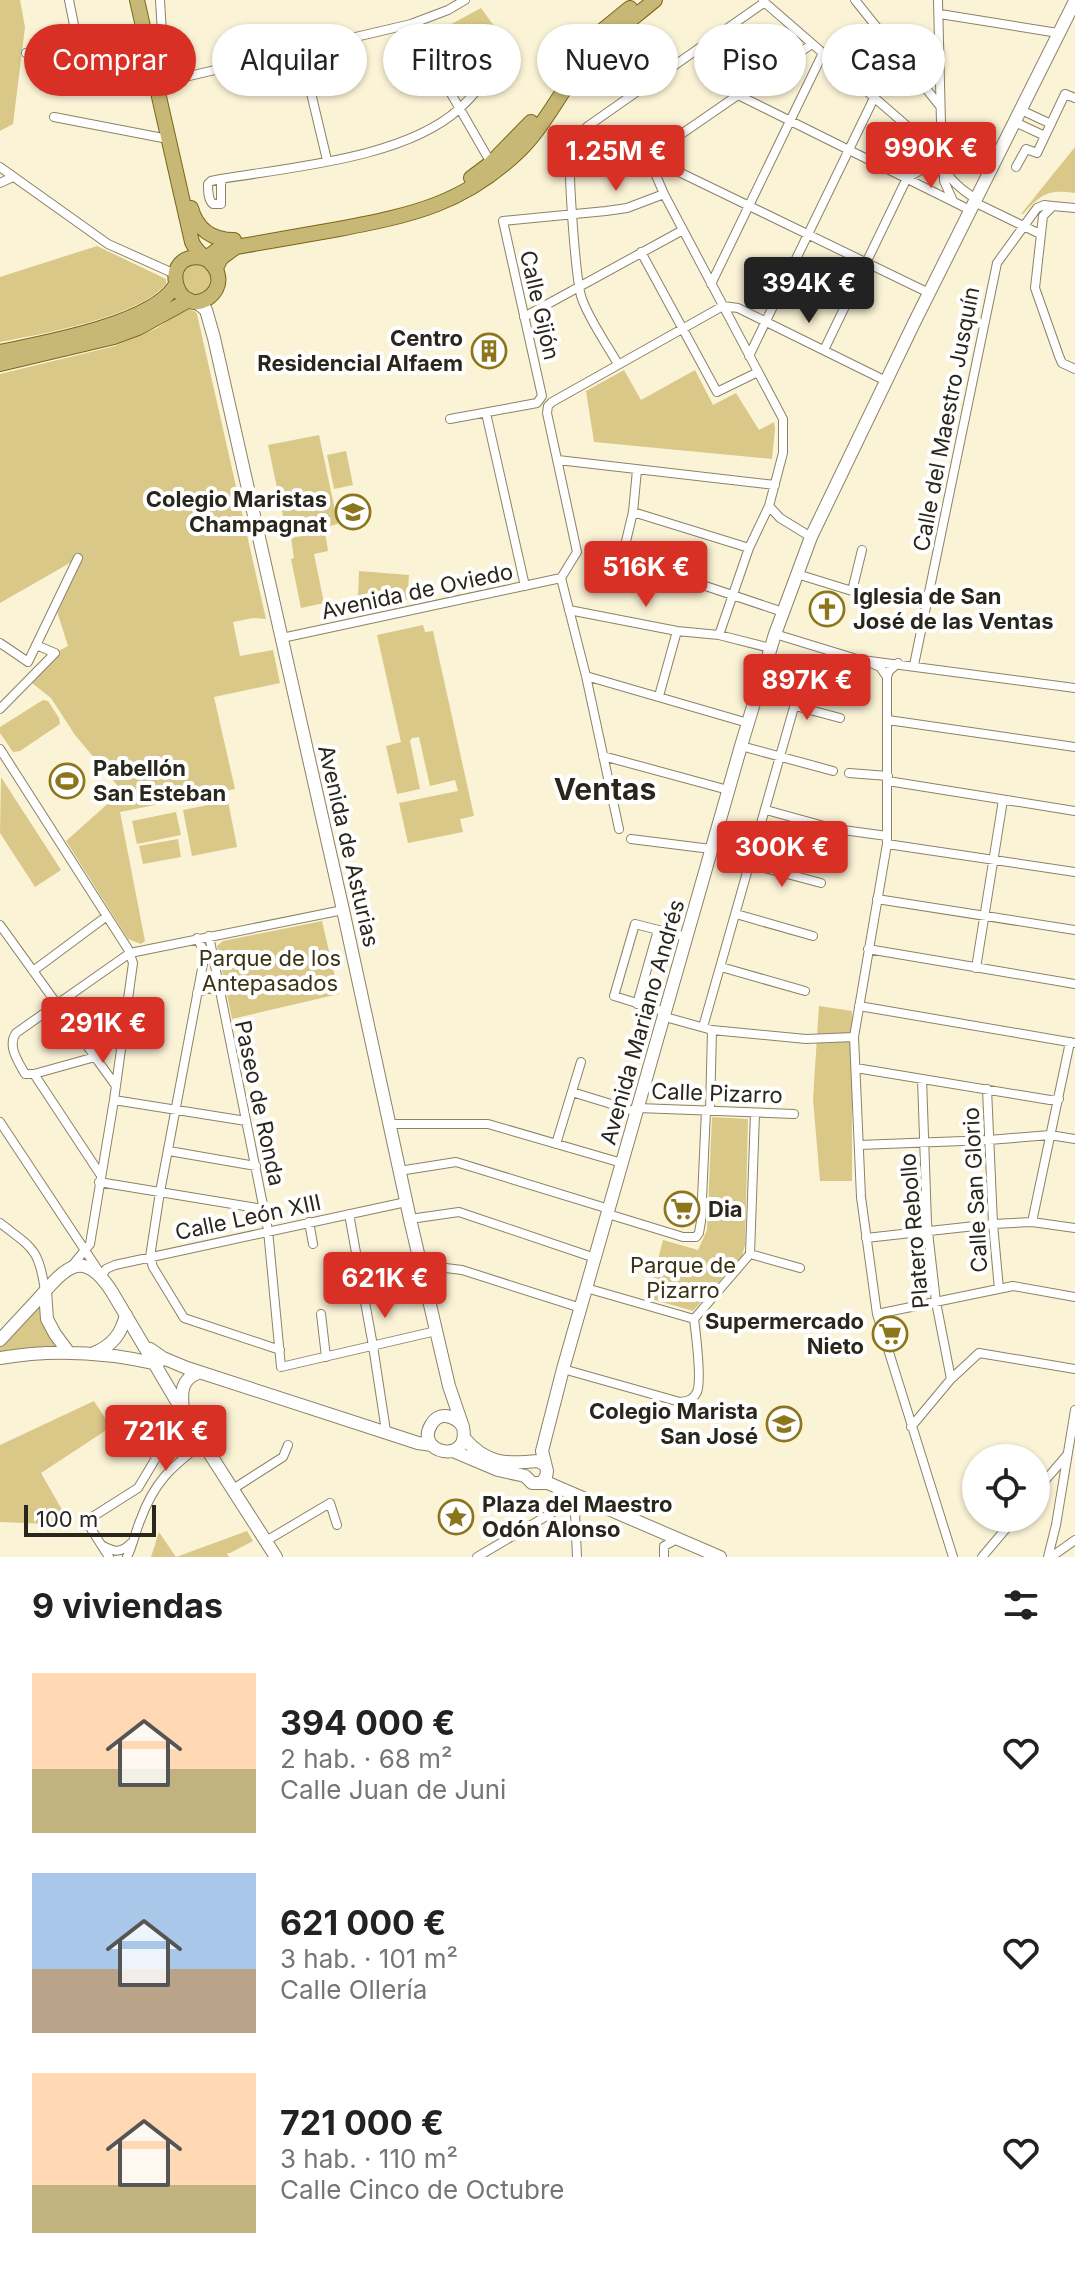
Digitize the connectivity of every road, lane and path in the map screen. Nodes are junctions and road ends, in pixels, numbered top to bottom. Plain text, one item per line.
1 (69, 0) edge
2 (137, 0) edge
3 (160, 0) edge
4 (465, 0) edge
5 (640, 0) edge
6 (655, 0) edge
7 (855, 0) edge
8 (938, 0) edge
9 (764, 1) edge
10 (1075, 1) edge
11 (940, 14) junction
12 (74, 24) edge
13 (142, 24) edge
14 (161, 24) edge
15 (411, 24) edge
16 (1058, 33) junction
17 (812, 44) junction
18 (806, 48) edge
19 (822, 52) edge
20 (822, 55) edge
21 (158, 96) edge
22 (312, 96) edge
23 (452, 96) edge
24 (471, 96) edge
25 (737, 96) edge
26 (740, 96) edge
27 (872, 96) edge
28 (874, 98) junction
29 (1075, 98) edge
30 (941, 106) junction
31 (459, 109) junction
32 (1018, 116) junction
33 (54, 117) dead end
34 (789, 120) junction
35 (1051, 124) junction
36 (1045, 136) junction
37 (168, 139) junction
38 (940, 147) junction
39 (848, 149) junction
40 (648, 157) junction
41 (327, 160) junction
42 (173, 163) junction
43 (491, 163) junction
44 (607, 165) dead end
45 (928, 165) junction
46 (0, 167) edge
47 (1016, 167) dead end
48 (944, 170) junction
49 (13, 177) junction
50 (907, 178) junction
51 (221, 179) dead end
52 (0, 183) edge
53 (927, 189) junction
54 (664, 194) junction
55 (954, 202) junction
56 (974, 204) junction
57 (749, 206) junction
58 (1053, 206) junction
59 (1075, 208) edge
60 (573, 215) junction
61 (1022, 226) junction
62 (683, 230) junction
63 (808, 234) junction
64 (1040, 234) junction
65 (235, 240) junction
66 (192, 242) junction
67 (641, 252) junction
68 (185, 260) junction
69 (208, 262) junction
70 (866, 262) junction
71 (175, 280) junction
72 (711, 284) junction
73 (579, 287) junction
74 (929, 293) junction
75 (211, 296) junction
76 (192, 300) junction
77 (723, 306) junction
78 (208, 315) junction
79 (524, 317) junction
80 (766, 321) junction
81 (682, 328) junction
82 (824, 350) junction
83 (0, 352) edge
84 (749, 356) junction
85 (0, 364) edge
86 (618, 364) junction
87 (1075, 369) edge
88 (758, 372) junction
89 (886, 381) junction
90 (486, 413) junction
91 (450, 419) dead end
92 (558, 460) junction
93 (637, 470) junction
94 (775, 485) junction
95 (769, 506) junction
96 (633, 512) junction
97 (811, 537) junction
98 (749, 548) junction
99 (862, 550) dead end
100 (78, 558) dead end
101 (797, 574) junction
102 (561, 578) junction
103 (525, 586) junction
104 (732, 595) junction
105 (569, 610) junction
106 (783, 612) junction
107 (677, 631) junction
108 (775, 634) junction
109 (719, 635) junction
110 (282, 638) junction
111 (0, 643) edge
112 (36, 645) junction
113 (770, 648) junction
114 (862, 660) junction
115 (898, 663) junction
116 (914, 665) junction
117 (586, 676) junction
118 (887, 677) junction
119 (802, 679) dead end
120 (1075, 688) edge
121 (659, 696) junction
122 (795, 706) junction
123 (0, 709) edge
124 (840, 718) dead end
125 (888, 720) junction
126 (748, 723) junction
127 (741, 746) junction
128 (1075, 747) edge
129 (0, 749) edge
130 (603, 756) junction
131 (781, 757) junction
132 (4, 764) edge
133 (833, 771) dead end
134 (849, 773) dead end
135 (888, 778) junction
136 (728, 790) junction
137 (1003, 800) junction
138 (766, 810) junction
139 (1075, 811) edge
140 (824, 826) dead end
141 (619, 829) dead end
142 (843, 830) dead end
143 (631, 839) dead end
144 (887, 840) junction
145 (711, 849) junction
146 (994, 860) junction
147 (750, 864) junction
148 (1075, 872) edge
149 (821, 883) dead end
150 (877, 899) junction
151 (343, 910) junction
152 (736, 914) junction
153 (107, 916) junction
154 (985, 916) junction
155 (0, 925) edge
156 (658, 930) junction
157 (1075, 930) edge
158 (209, 936) junction
159 (813, 936) dead end
160 (686, 937) junction
161 (197, 938) junction
162 (868, 949) junction
163 (130, 953) junction
164 (721, 967) junction
165 (976, 968) junction
166 (33, 971) junction
167 (1075, 984) edge
168 (219, 991) junction
169 (805, 991) dead end
170 (197, 993) junction
171 (56, 1003) junction
172 (637, 1004) junction
173 (859, 1006) junction
174 (665, 1015) junction
175 (707, 1028) junction
176 (854, 1037) junction
177 (1073, 1043) edge
178 (95, 1057) junction
179 (581, 1062) dead end
180 (856, 1068) junction
181 (30, 1074) junction
182 (922, 1079) junction
183 (116, 1086) junction
184 (987, 1089) junction
185 (572, 1092) junction
186 (1059, 1099) junction
187 (114, 1100) junction
188 (177, 1109) junction
189 (638, 1110) junction
190 (708, 1110) junction
191 (755, 1113) junction
192 (794, 1114) dead end
193 (246, 1121) junction
194 (0, 1122) edge
195 (390, 1124) junction
196 (1050, 1135) junction
197 (1075, 1139) edge
198 (989, 1140) junction
199 (925, 1143) junction
200 (556, 1144) junction
201 (859, 1145) junction
202 (169, 1151) junction
203 (622, 1163) junction
204 (256, 1166) junction
205 (399, 1171) junction
206 (100, 1178) junction
207 (160, 1192) junction
208 (406, 1202) junction
209 (263, 1209) junction
210 (608, 1212) junction
211 (349, 1214) junction
212 (410, 1219) junction
213 (309, 1222) junction
214 (1032, 1222) junction
215 (0, 1223) edge
216 (993, 1224) junction
217 (1075, 1228) edge
218 (268, 1230) junction
219 (928, 1231) junction
220 (866, 1238) junction
221 (313, 1244) dead end
222 (86, 1251) junction
223 (750, 1254) junction
224 (150, 1257) junction
225 (595, 1258) junction
226 (421, 1265) junction
227 (71, 1267) junction
228 (800, 1268) dead end
229 (102, 1276) junction
230 (586, 1288) junction
231 (999, 1289) junction
232 (45, 1291) junction
233 (1075, 1297) edge
234 (936, 1302) junction
235 (581, 1308) junction
236 (321, 1314) dead end
237 (877, 1314) junction
238 (126, 1315) junction
239 (694, 1319) junction
240 (436, 1331) junction
241 (0, 1340) edge
242 (142, 1341) junction
243 (373, 1346) junction
244 (280, 1350) junction
245 (69, 1353) junction
246 (94, 1353) junction
247 (326, 1357) junction
248 (0, 1358) edge
249 (155, 1364) junction
250 (563, 1369) junction
251 (1075, 1369) edge
252 (201, 1373) junction
253 (951, 1379) junction
254 (449, 1386) junction
255 (1075, 1410) edge
256 (183, 1412) junction
257 (441, 1416) junction
258 (131, 1419) dead end
259 (911, 1427) junction
260 (429, 1428) junction
261 (464, 1432) junction
262 (392, 1433) junction
263 (203, 1443) junction
264 (288, 1445) dead end
265 (432, 1445) junction
266 (453, 1451) junction
267 (1067, 1455) junction
268 (538, 1468) junction
269 (1050, 1475) edge
270 (233, 1489) junction
271 (570, 1494) junction
272 (337, 1525) dead end
273 (1056, 1525) junction
274 (1000, 1532) edge
275 (677, 1539) junction
276 (266, 1541) junction
277 (1074, 1541) edge
278 (133, 1542) junction
279 (99, 1544) junction
280 (107, 1557) edge
281 (127, 1557) edge
282 (276, 1557) edge
283 (477, 1557) edge
284 (577, 1557) edge
285 (664, 1557) edge
286 (720, 1557) edge
287 (953, 1557) edge
288 (982, 1557) edge
289 (1050, 1557) edge

1 - 12 street
2 - 13 main road
3 - 14 street
4 - 15 street
5 - 43 main road
6 - 69 main road
7 - 30 street
8 - 11 street
9 - 17 street
9 - 60 street
10 - 16 main road, Avenida Mariano Andrés
11 - 16 street
11 - 30 street
16 - 32 main road, Avenida Mariano Andrés
17 - 18 street
17 - 19 street
20 - 34 street
21 - 37 main road
22 - 41 street
23 - 31 street
24 - 31 street
25 - 40 street
26 - 34 street
27 - 28 street
28 - 38 street
28 - 39 street
29 - 35 street
30 - 38 street
31 - 41 street
31 - 43 street
32 - 35 street
32 - 36 street
32 - 56 main road, Avenida Mariano Andrés
33 - 37 street
34 - 39 street
34 - 57 street
35 - 36 street
36 - 47 street
37 - 42 main road
38 - 45 street
38 - 48 street
39 - 50 street
39 - 63 street
40 - 44 street
40 - 54 street
40 - 57 street
41 - 51 street
42 - 65 main road
42 - 66 main road
43 - 65 main road
45 - 48 street
45 - 50 street
46 - 49 street
48 - 53 street
48 - 55 street
48 - 56 street
49 - 52 street
49 - 71 street
50 - 53 street
50 - 70 street
53 - 55 street
54 - 60 street
54 - 62 street
55 - 56 street
56 - 61 street
56 - 74 main road, Avenida Mariano Andrés
57 - 63 street
57 - 72 street
58 - 59 street
58 - 61 street, Calle del Maestro Jusquín
58 - 64 street
60 - 73 street
60 - 79 street, Calle Gijón
61 - 64 street
61 - 116 street, Calle del Maestro Jusquín
62 - 67 street
62 - 72 street
63 - 70 street
63 - 80 street
64 - 87 street
65 - 69 main road
66 - 68 main road
66 - 69 main road
67 - 73 street
67 - 81 street
68 - 69 main road
68 - 71 main road
69 - 75 main road
70 - 74 street
70 - 82 street
71 - 76 main road
71 - 83 main road
72 - 77 street
73 - 79 street
73 - 86 street
74 - 89 main road, Avenida Mariano Andrés
75 - 76 main road
75 - 78 main road, Avenida de Asturias
76 - 78 main road, Avenida de Asturias
76 - 85 main road
77 - 80 street
77 - 81 street
77 - 84 street
78 - 110 main road, Avenida de Asturias
79 - 90 street, Calle Gijón
80 - 82 street
80 - 84 street
81 - 86 street
81 - 88 street
82 - 89 street
84 - 88 street
86 - 92 street
88 - 94 street
89 - 97 main road, Avenida Mariano Andrés
90 - 91 street
90 - 103 street
92 - 93 street
92 - 102 street
93 - 94 street
93 - 96 street
94 - 95 street
95 - 97 street
95 - 98 street
96 - 98 street
96 - 104 street
97 - 101 main road, Avenida Mariano Andrés
98 - 104 street
99 - 101 street
100 - 112 street
101 - 106 main road, Avenida Mariano Andrés
102 - 103 street, Avenida de Oviedo
102 - 105 street
103 - 110 street, Avenida de Oviedo
104 - 106 street
104 - 109 street
105 - 107 street
105 - 117 street
106 - 108 main road, Avenida Mariano Andrés
107 - 109 street
107 - 121 street
108 - 113 main road, Avenida Mariano Andrés
108 - 114 street
109 - 113 street
110 - 151 main road, Avenida de Asturias
111 - 112 street
112 - 123 street
113 - 126 main road, Avenida Mariano Andrés
114 - 115 street
114 - 118 street
115 - 116 street
115 - 118 street
116 - 120 street
117 - 121 street
117 - 130 street
118 - 125 street
119 - 122 street
121 - 126 street
122 - 124 street
122 - 131 street
125 - 128 street
125 - 135 street
126 - 127 main road, Avenida Mariano Andrés
127 - 131 street
127 - 136 main road, Avenida Mariano Andrés
129 - 132 street
130 - 136 street
130 - 141 street
131 - 133 street
131 - 138 street
132 - 153 street
134 - 135 street
135 - 137 street
135 - 144 street
136 - 145 main road, Avenida Mariano Andrés
137 - 139 street
137 - 146 street
138 - 140 street
138 - 147 street
142 - 144 street
143 - 145 street
144 - 146 street
144 - 150 street
145 - 160 main road, Avenida Mariano Andrés
146 - 148 street
146 - 154 street
147 - 149 street
147 - 152 street
150 - 154 street
150 - 162 street
151 - 158 street
151 - 195 main road, Avenida de Asturias
152 - 159 street
152 - 164 street
153 - 163 street
153 - 166 street
154 - 157 street
154 - 165 street
155 - 166 street
156 - 160 street
156 - 172 street
156 - 172 street
158 - 161 street
158 - 168 street, Paseo de Ronda
160 - 174 main road, Avenida Mariano Andrés
161 - 163 street
161 - 170 street
162 - 165 street
162 - 173 street
163 - 171 street
163 - 183 street
164 - 169 street
164 - 175 street
165 - 167 street
166 - 171 street
168 - 170 street
168 - 193 street, Paseo de Ronda
170 - 188 street
171 - 178 street
171 - 181 street
172 - 174 street
173 - 176 street
173 - 177 street
174 - 175 street
174 - 189 main road, Avenida Mariano Andrés
175 - 176 street
175 - 190 street
176 - 180 street
177 - 186 street
178 - 181 street
178 - 183 street
179 - 185 street
180 - 182 street
180 - 201 street
181 - 206 street
182 - 184 street
182 - 199 street, Platero Rebollo
183 - 187 street
184 - 186 street
184 - 198 street, Calle San Glorio
185 - 189 street, Calle Pizarro
185 - 200 street
186 - 196 street
187 - 188 street
187 - 206 street
188 - 193 street
188 - 202 street
189 - 190 street, Calle Pizarro
189 - 203 main road, Avenida Mariano Andrés
190 - 191 street, Calle Pizarro
190 - 210 street
191 - 192 street, Calle Pizarro
191 - 223 street
193 - 204 street, Paseo de Ronda
194 - 222 street
195 - 200 street
195 - 205 main road, Avenida de Asturias
196 - 197 street
196 - 198 street
196 - 214 street
198 - 199 street
198 - 216 street, Calle San Glorio
199 - 201 street
199 - 219 street, Platero Rebollo
200 - 203 street
201 - 220 street
202 - 204 street
202 - 207 street
203 - 210 main road, Avenida Mariano Andrés
204 - 209 street, Paseo de Ronda
205 - 208 main road, Avenida de Asturias
205 - 210 street
206 - 207 street
206 - 222 street
207 - 209 street
207 - 224 street
208 - 211 street, Calle León XIII
208 - 212 main road, Avenida de Asturias
209 - 218 street, Paseo de Ronda
210 - 225 main road, Avenida Mariano Andrés
211 - 213 street, Calle León XIII
211 - 243 street
212 - 225 street
212 - 226 main road, Avenida de Asturias
213 - 218 street, Calle León XIII
213 - 221 street
214 - 216 street
214 - 217 street
215 - 232 street
216 - 219 street
216 - 231 street, Calle San Glorio
218 - 224 street, Calle León XIII
218 - 244 street, Paseo de Ronda
219 - 220 street
219 - 234 street, Platero Rebollo
220 - 237 street
222 - 227 street
222 - 229 street
223 - 228 street
223 - 239 street
224 - 229 street, Calle León XIII
224 - 244 street
225 - 230 main road, Avenida Mariano Andrés
226 - 235 street
226 - 240 main road, Avenida de Asturias
227 - 229 main road
227 - 232 main road
229 - 238 main road
230 - 235 main road, Avenida Mariano Andrés
230 - 239 street
231 - 233 street
231 - 234 street
232 - 241 main road
232 - 245 main road
234 - 237 street
234 - 253 street, Platero Rebollo
235 - 250 main road, Avenida Mariano Andrés
236 - 247 street
237 - 259 street
238 - 242 main road
238 - 246 main road
239 - 250 street
240 - 243 street
240 - 254 main road, Avenida de Asturias
242 - 249 main road
242 - 252 main road
243 - 247 street
243 - 262 street
244 - 247 street, Paseo de Ronda
245 - 246 main road
245 - 248 main road
246 - 249 main road
249 - 252 main road
249 - 256 main road
250 - 268 main road, Avenida Mariano Andrés
251 - 253 street
252 - 256 main road
252 - 262 main road
253 - 259 street
254 - 257 main road, Avenida de Asturias
254 - 261 main road, Avenida de Asturias
255 - 267 street
256 - 263 main road
257 - 260 main road
257 - 261 main road
258 - 279 street
259 - 287 street
260 - 262 main road
260 - 265 main road
261 - 266 main road
261 - 268 main road
262 - 265 main road
263 - 270 main road
263 - 278 street
264 - 270 street
265 - 266 main road
266 - 268 main road
267 - 269 street
267 - 273 street
268 - 271 main road
270 - 276 main road
271 - 275 main road
271 - 283 street
271 - 284 street
272 - 276 street
273 - 277 street
273 - 289 street
274 - 288 street
275 - 285 street
275 - 286 main road
276 - 282 main road
277 - 289 street
278 - 279 street
278 - 281 street
279 - 280 street

